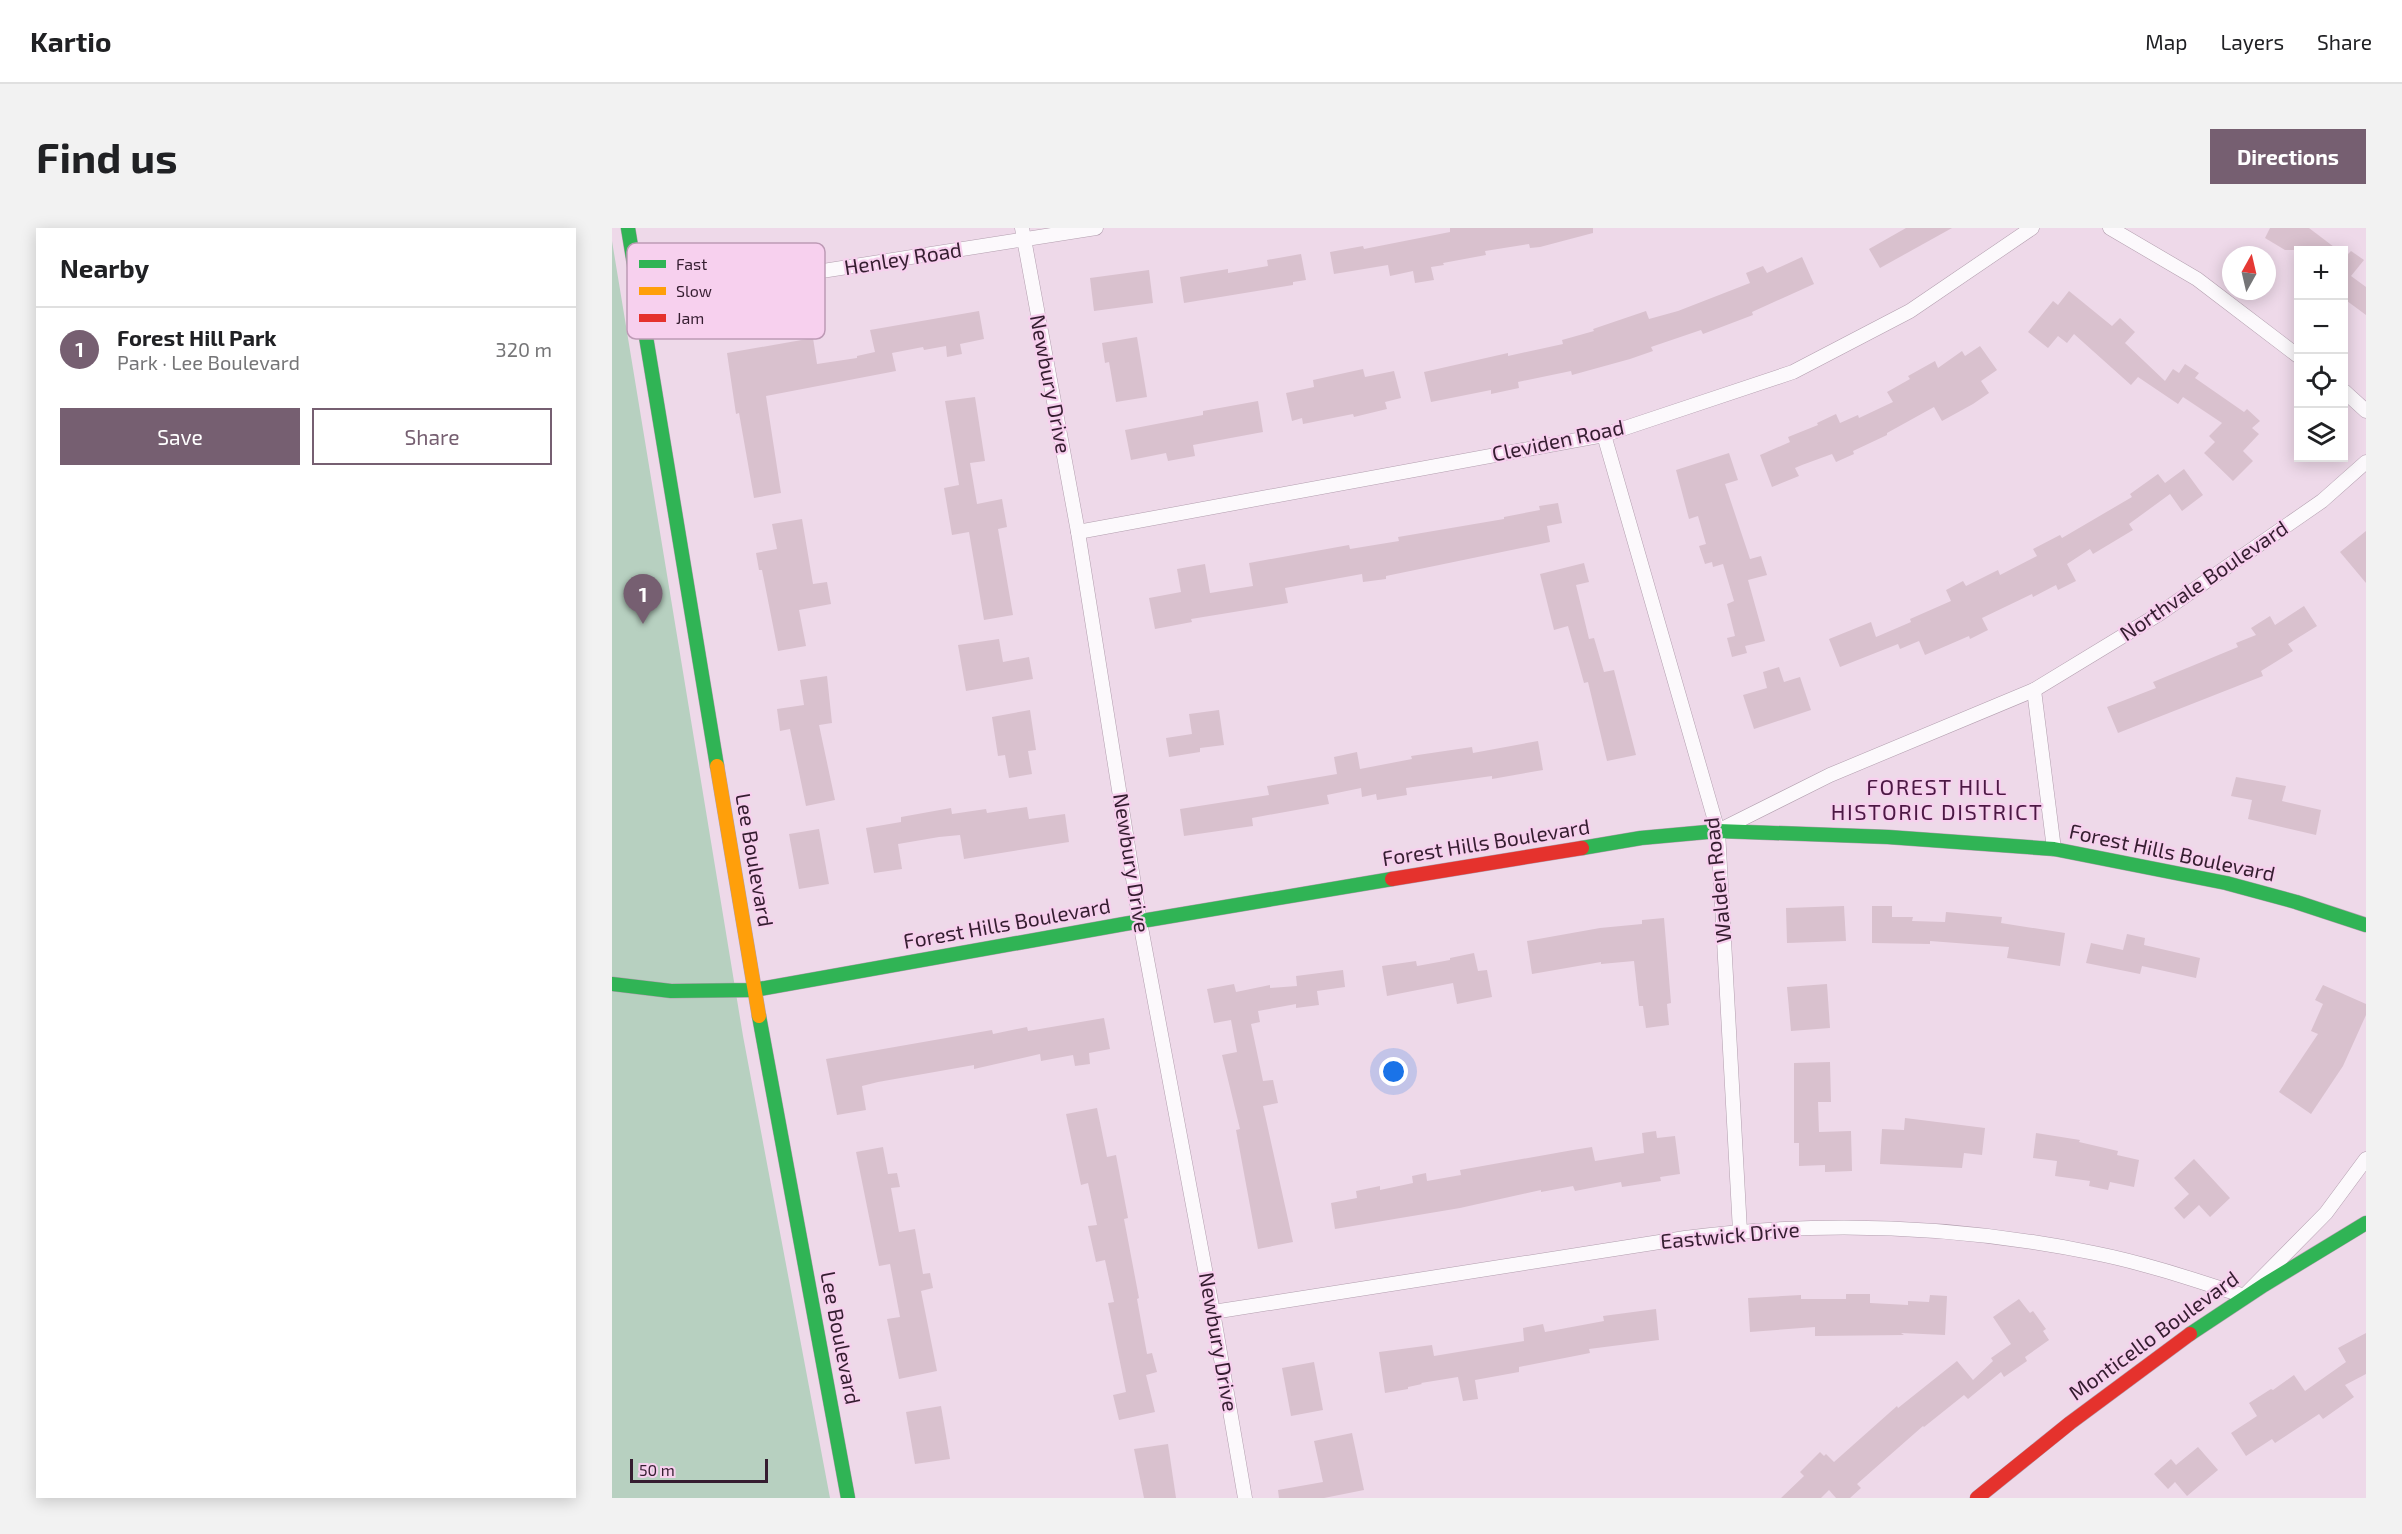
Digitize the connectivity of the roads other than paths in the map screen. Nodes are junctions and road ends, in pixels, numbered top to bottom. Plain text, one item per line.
1 (628, 228) edge
2 (1096, 228) edge
3 (2032, 228) edge
4 (2109, 228) edge
5 (1023, 234) edge
6 (630, 243) edge
7 (825, 268) edge
8 (645, 339) edge
9 (2295, 354) edge
10 (2348, 395) edge
11 (2366, 411) edge
12 (1604, 435) junction
13 (2366, 462) edge
14 (1078, 532) junction
15 (2034, 690) junction
16 (1718, 831) junction
17 (2054, 849) junction
18 (1140, 921) junction
19 (2366, 925) edge
20 (612, 984) edge
21 (754, 990) junction
22 (2366, 1160) edge
23 (2366, 1223) edge
24 (1740, 1231) junction
25 (2244, 1296) junction
26 (1213, 1312) junction
27 (848, 1498) edge
28 (1245, 1498) edge
29 (1977, 1498) edge

1 - 6 street, Lee Boulevard
2 - 5 street, Henley Road
3 - 12 street, Cleviden Road
4 - 9 street
5 - 7 street, Henley Road
5 - 14 street, Newbury Drive
8 - 21 street, Lee Boulevard
10 - 11 street
12 - 14 street, Cleviden Road
12 - 16 street, Walden Road
13 - 15 street, Northvale Boulevard
14 - 18 street, Newbury Drive
15 - 16 street, Northvale Boulevard
15 - 17 street
16 - 17 street, Forest Hills Boulevard
16 - 18 street, Forest Hills Boulevard
16 - 24 street, Walden Road
17 - 19 street, Forest Hills Boulevard
18 - 21 street, Forest Hills Boulevard
18 - 26 street, Newbury Drive
20 - 21 street, Forest Hills Boulevard
21 - 27 street, Lee Boulevard
22 - 25 street
23 - 25 street, Monticello Boulevard
24 - 25 street, Eastwick Drive
24 - 26 street, Eastwick Drive
25 - 29 street, Monticello Boulevard
26 - 28 street, Newbury Drive

